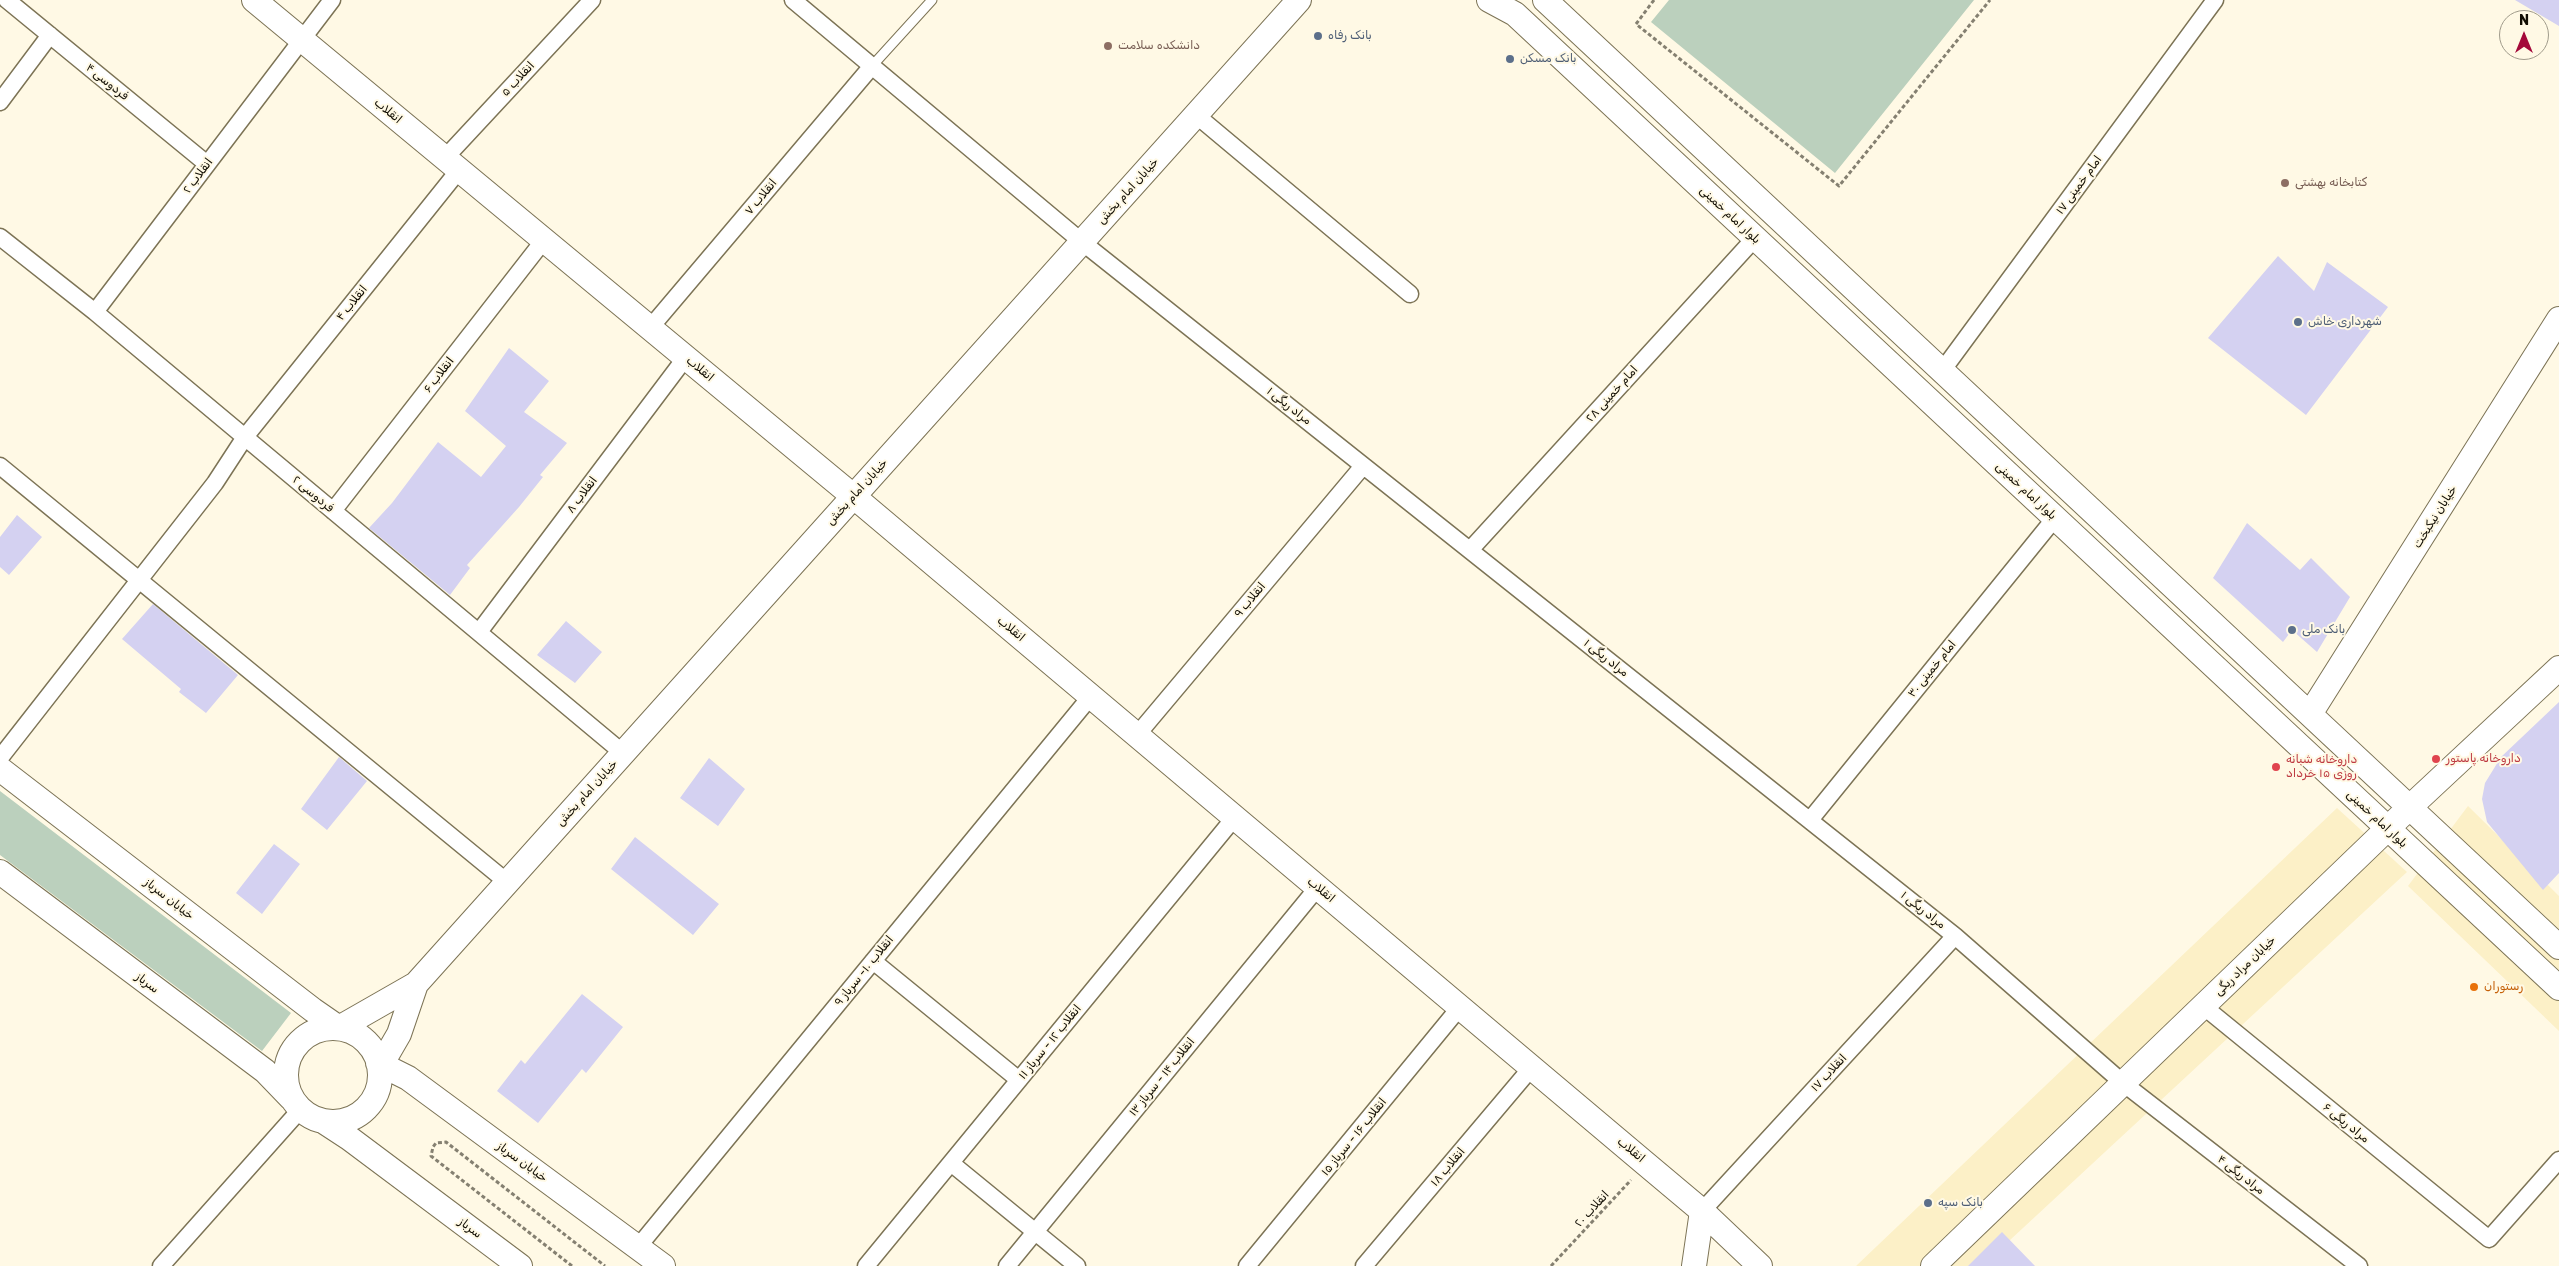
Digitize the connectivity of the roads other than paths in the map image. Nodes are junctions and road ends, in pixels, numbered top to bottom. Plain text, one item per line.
1 (7, 0) edge
2 (254, 0) edge
3 (332, 0) edge
4 (592, 0) edge
5 (793, 0) edge
6 (932, 0) edge
7 (1299, 0) edge
8 (1489, 0) edge
9 (1545, 0) edge
10 (2215, 0) edge
11 (50, 35) junction
12 (302, 40) junction
13 (872, 66) junction
14 (0, 102) edge
15 (1196, 115) junction
16 (207, 164) junction
17 (452, 164) junction
18 (0, 237) edge
19 (1755, 238) junction
20 (544, 240) junction
21 (1082, 242) junction
22 (1410, 294) dead end
23 (95, 312) junction
24 (650, 328) junction
25 (2555, 336) edge
26 (686, 357) junction
27 (1942, 371) junction
28 (244, 436) junction
29 (0, 466) edge
30 (1363, 466) junction
31 (853, 496) junction
32 (333, 511) junction
33 (2054, 518) junction
34 (1470, 550) junction
35 (139, 580) junction
36 (479, 632) junction
37 (2559, 668) edge
38 (1090, 696) junction
39 (2310, 714) junction
40 (1138, 735) junction
41 (623, 753) junction
42 (0, 758) edge
43 (0, 769) edge
44 (2410, 807) junction
45 (1235, 817) junction
46 (1810, 820) junction
47 (2388, 829) junction
48 (0, 872) edge
49 (507, 882) junction
50 (1318, 887) junction
51 (1955, 936) junction
52 (2559, 947) edge
53 (873, 961) junction
54 (416, 984) junction
55 (2559, 988) edge
56 (2203, 1006) junction
57 (1460, 1007) junction
58 (339, 1028) junction
59 (378, 1062) junction
60 (1532, 1067) junction
61 (1019, 1080) junction
62 (2123, 1083) junction
63 (295, 1104) junction
64 (323, 1121) junction
65 (2559, 1160) edge
66 (951, 1163) junction
67 (1702, 1211) junction
68 (1035, 1232) junction
69 (638, 1247) junction
70 (1746, 1258) edge
71 (161, 1266) edge
72 (520, 1266) edge
73 (663, 1266) edge
74 (866, 1266) edge
75 (1007, 1266) edge
76 (1077, 1266) edge
77 (1248, 1266) edge
78 (1364, 1266) edge
79 (1694, 1266) edge
80 (1760, 1266) edge
81 (1933, 1266) edge
82 (2359, 1266) edge

1 - 11 street, فردوسی ۴
2 - 12 main road, انقلاب
3 - 12 street, انقلاب ۲
4 - 17 street, انقلاب ۵
5 - 13 street, مراد ریگی ۱
6 - 13 lane
7 - 15 main road, خیابان امام بخش
8 - 19 main road, بلوار امام خمینی
9 - 27 main road
10 - 27 street, امام خمینی ۱۷
11 - 14 street
11 - 16 street, فردوسی ۴
12 - 16 street, انقلاب ۲
12 - 17 main road, انقلاب
13 - 21 street, مراد ریگی ۱
13 - 24 street, انقلاب ۷
15 - 21 main road, خیابان امام بخش
15 - 22 street
16 - 23 street, انقلاب ۲
17 - 20 main road, انقلاب
17 - 28 street, انقلاب ۴
18 - 23 street, فردوسی ۲
19 - 33 main road, بلوار امام خمینی
19 - 34 street, امام خمینی ۲۸
20 - 24 main road, انقلاب
20 - 32 street, انقلاب ۶
21 - 30 street, مراد ریگی ۱
21 - 31 main road, خیابان امام بخش
23 - 28 street, فردوسی ۲
24 - 26 main road, انقلاب
25 - 39 main road, خیابان نیکبخت
26 - 31 main road, انقلاب
26 - 36 street, انقلاب ۸
27 - 39 main road
28 - 32 street, فردوسی ۲
28 - 35 street, انقلاب ۴
29 - 35 street
30 - 34 street, مراد ریگی ۱
30 - 40 street, انقلاب ۹
31 - 38 main road, انقلاب
31 - 41 main road, خیابان امام بخش
32 - 36 street, فردوسی ۲
33 - 46 street, امام خمینی ۳۰
33 - 47 main road, بلوار امام خمینی
34 - 46 street, مراد ریگی ۱
35 - 42 street, انقلاب ۴
35 - 49 street
36 - 41 street, فردوسی ۲
37 - 44 main road, خیابان مراد ریگی
38 - 40 main road, انقلاب
38 - 53 street, انقلاب ۱۰- سرباز ۹
39 - 44 main road
40 - 45 main road, انقلاب
41 - 49 main road, خیابان امام بخش
43 - 58 main road, خیابان سرباز
44 - 47 main road, خیابان مراد ریگی
44 - 52 main road
45 - 50 main road, انقلاب
45 - 61 street, انقلاب ۱۲ - سرباز ۱۱
46 - 51 street, مراد ریگی ۱
47 - 55 main road, بلوار امام خمینی
47 - 56 main road, خیابان مراد ریگی
48 - 63 main road, سرباز
49 - 54 main road, خیابان امام بخش
50 - 57 main road, انقلاب
50 - 68 street, انقلاب ۱۴ - سرباز ۱۳
51 - 62 street, مراد ریگی ۱
51 - 67 street, انقلاب ۱۷
53 - 61 street
53 - 69 street, انقلاب ۱۰- سرباز ۹
54 - 58 main road
54 - 59 main road
56 - 62 main road, خیابان مراد ریگی
56 - 65 street, مراد ریگی ۶
57 - 60 main road, انقلاب
57 - 77 street, انقلاب ۱۶ - سرباز ۱۵
58 - 59 main road
58 - 63 main road
59 - 64 main road
59 - 69 main road, خیابان سرباز
60 - 67 main road, انقلاب
60 - 78 street, انقلاب ۱۸
61 - 66 street, انقلاب ۱۲ - سرباز ۱۱
62 - 81 main road, خیابان مراد ریگی
62 - 82 street, مراد ریگی ۴
63 - 64 main road
63 - 71 street
64 - 72 main road, سرباز
66 - 68 street
66 - 74 street, انقلاب ۱۲ - سرباز ۱۱
67 - 70 main road, انقلاب
67 - 79 main road
68 - 75 street, انقلاب ۱۴ - سرباز ۱۳
68 - 76 street
69 - 73 main road, خیابان سرباز
70 - 80 main road, انقلاب

